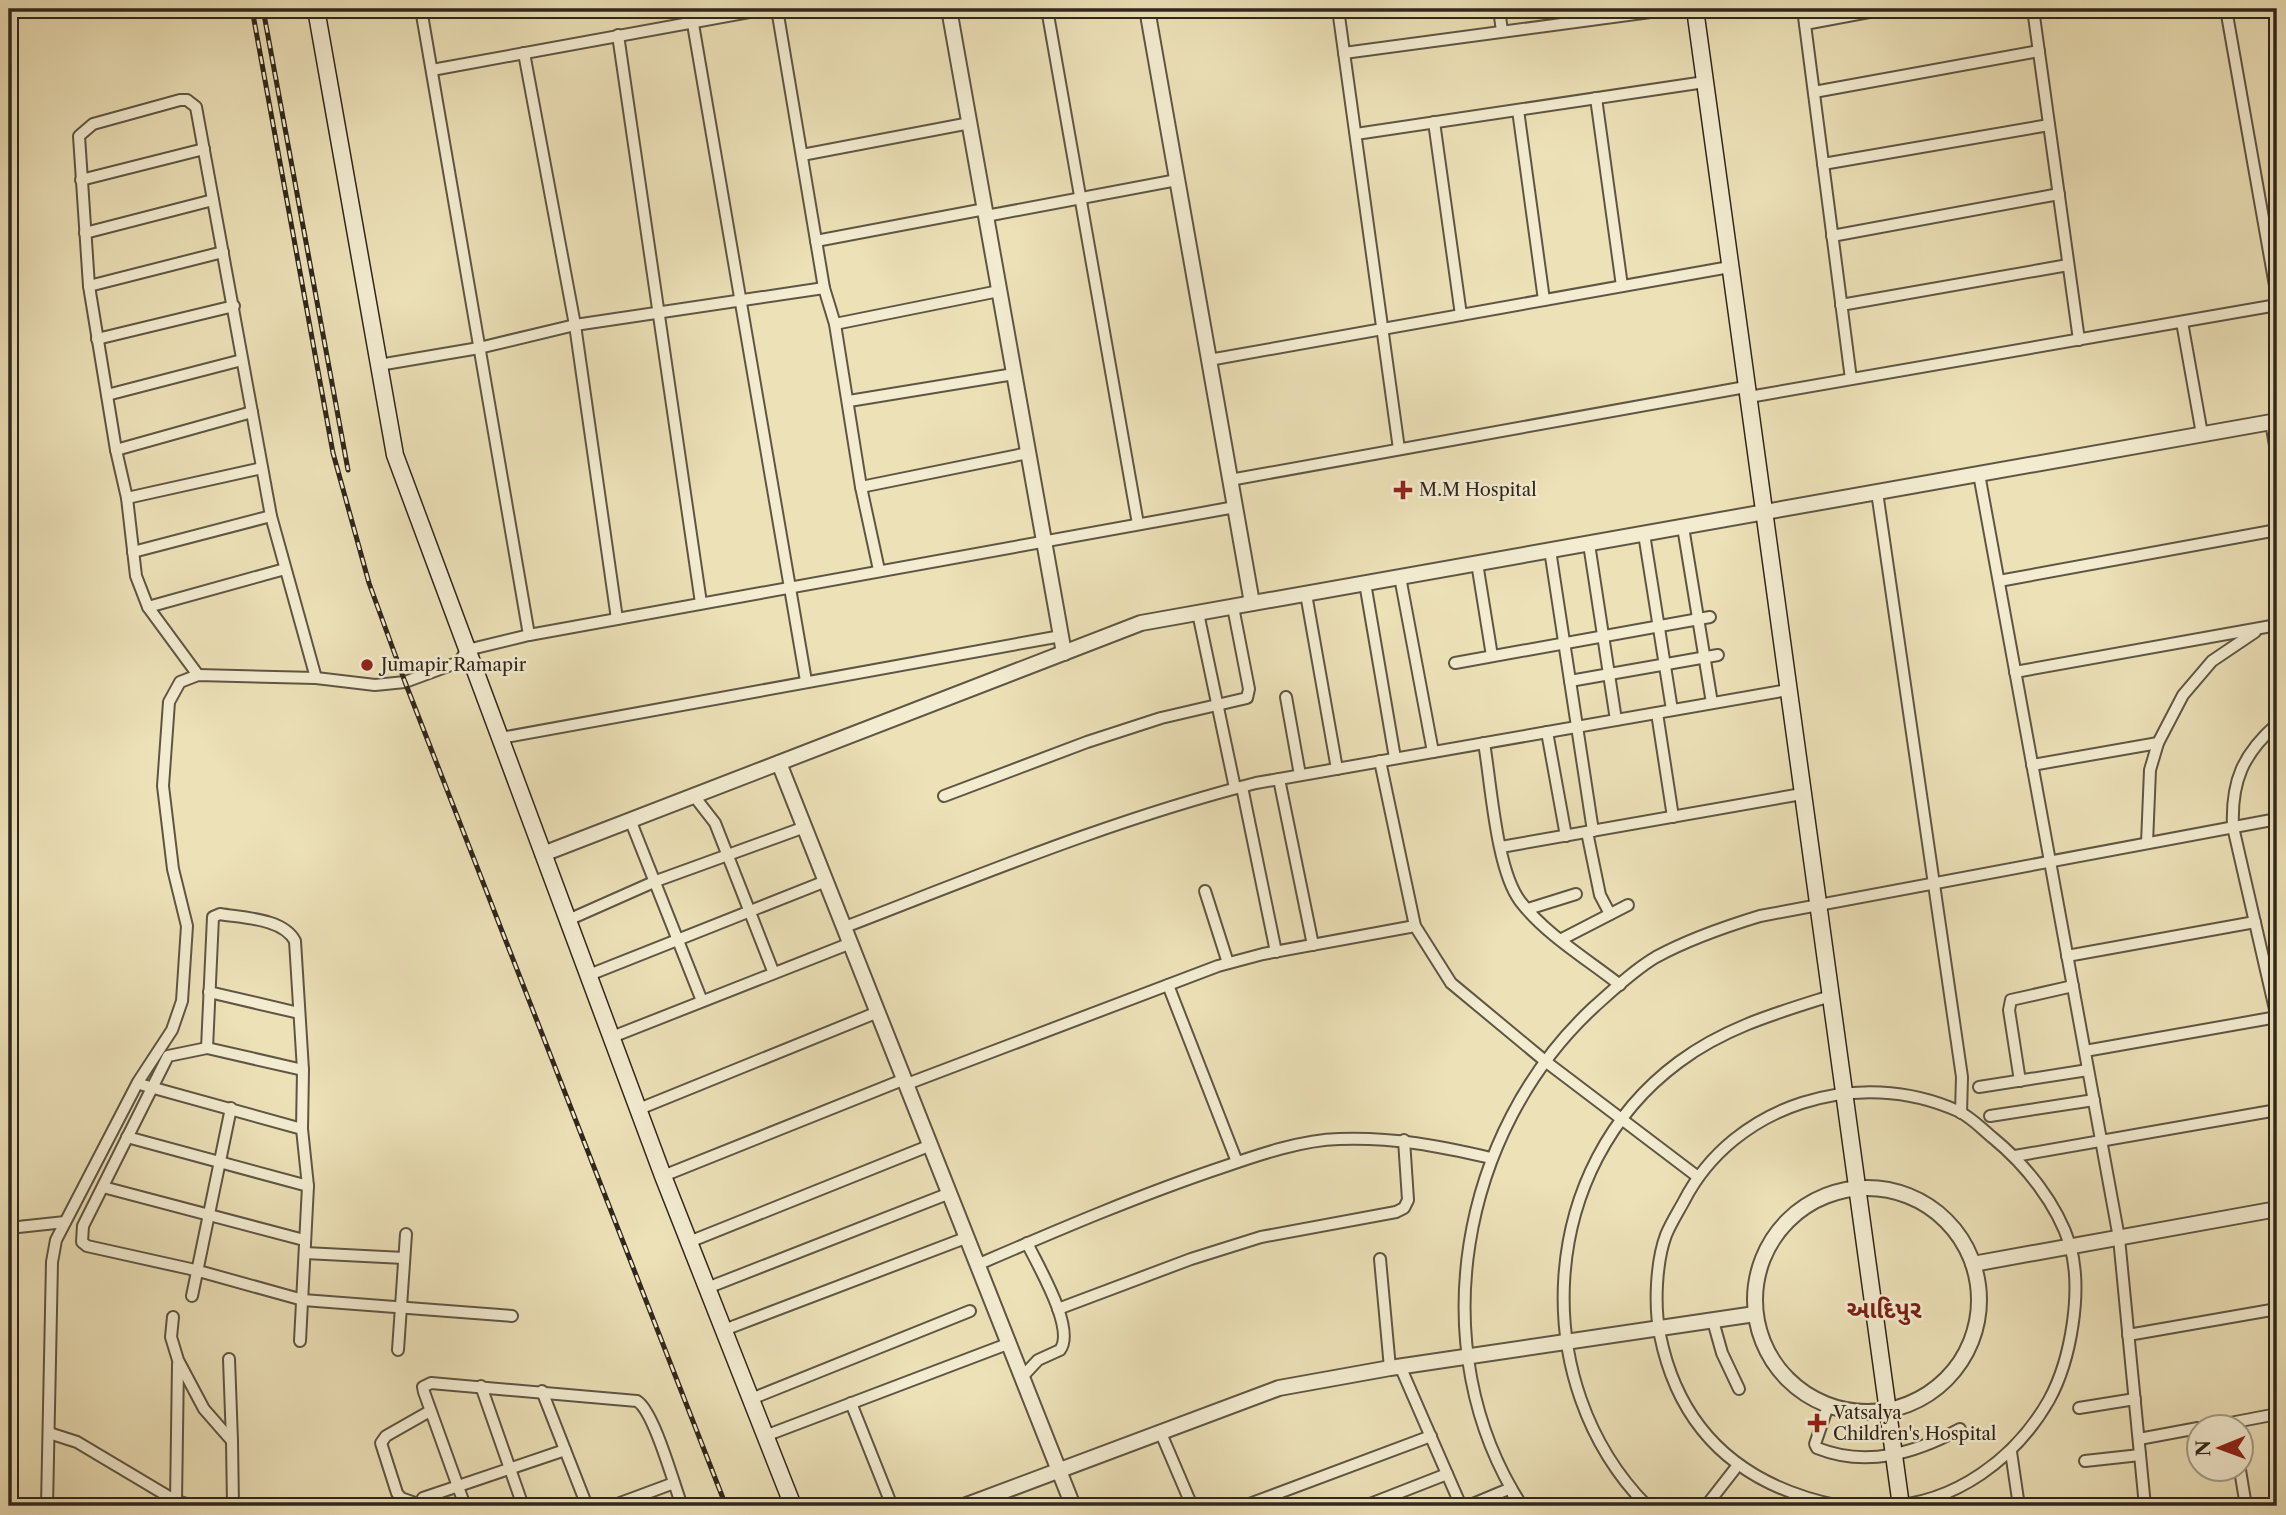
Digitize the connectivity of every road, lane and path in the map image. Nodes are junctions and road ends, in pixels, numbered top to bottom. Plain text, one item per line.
1 (316, 9) edge
2 (421, 9) edge
3 (766, 9) edge
4 (777, 9) edge
5 (949, 9) edge
6 (1047, 9) edge
7 (1147, 9) edge
8 (1338, 9) edge
9 (1499, 9) edge
10 (1673, 9) edge
11 (1688, 9) edge
12 (1695, 9) edge
13 (1803, 9) edge
14 (1885, 9) edge
15 (2033, 9) edge
16 (2226, 9) edge
17 (693, 24) junction
18 (1805, 24) junction
19 (1502, 32) junction
20 (618, 35) junction
21 (2039, 51) junction
22 (524, 53) junction
23 (1344, 53) junction
24 (432, 70) junction
25 (1698, 83) junction
26 (1814, 93) junction
27 (1596, 98) junction
28 (1518, 110) junction
29 (1434, 122) junction
30 (970, 123) junction
31 (2049, 125) junction
32 (1356, 134) junction
33 (204, 149) junction
34 (802, 155) junction
35 (1823, 164) junction
36 (81, 180) junction
37 (1177, 180) junction
38 (2059, 194) junction
39 (1080, 198) junction
40 (213, 200) junction
41 (986, 212) junction
42 (85, 233) junction
43 (1832, 236) junction
44 (816, 241) junction
45 (223, 252) junction
46 (2068, 265) junction
47 (1724, 268) junction
48 (89, 286) junction
49 (1622, 286) junction
50 (824, 288) junction
51 (999, 290) junction
52 (2277, 297) edge
53 (1544, 300) junction
54 (742, 301) junction
55 (1841, 305) junction
56 (2277, 305) edge
57 (234, 306) junction
58 (656, 311) junction
59 (1461, 315) junction
60 (2182, 322) junction
61 (835, 324) junction
62 (575, 325) junction
63 (1383, 329) junction
64 (97, 339) junction
65 (2079, 340) junction
66 (479, 348) junction
67 (242, 360) junction
68 (1209, 360) junction
69 (379, 365) junction
70 (1014, 374) junction
71 (1851, 379) junction
72 (1745, 392) junction
73 (107, 395) junction
74 (849, 401) junction
75 (252, 412) junction
76 (2274, 421) edge
77 (2202, 434) junction
78 (1399, 449) junction
79 (116, 450) junction
80 (1028, 453) junction
81 (2277, 457) edge
82 (262, 467) junction
83 (1979, 474) junction
84 (1230, 480) junction
85 (861, 487) junction
86 (1877, 492) junction
87 (127, 498) junction
88 (1235, 507) junction
89 (1761, 513) junction
90 (271, 516) junction
91 (1138, 524) junction
92 (1683, 527) junction
93 (2277, 530) edge
94 (1644, 534) junction
95 (1044, 540) junction
96 (1589, 544) junction
97 (1550, 550) junction
98 (133, 552) junction
99 (1477, 564) junction
100 (285, 569) junction
101 (879, 570) junction
102 (1400, 577) junction
103 (1998, 581) junction
104 (1365, 583) junction
105 (790, 586) junction
106 (1306, 594) junction
107 (701, 603) junction
108 (1252, 603) junction
109 (148, 607) junction
110 (1233, 607) junction
111 (1198, 613) junction
112 (1710, 617) dead end
113 (617, 619) junction
114 (1698, 619) junction
115 (2277, 625) edge
116 (1658, 626) junction
117 (2260, 628) junction
118 (528, 635) junction
119 (1060, 636) junction
120 (1603, 636) junction
121 (1564, 643) junction
122 (467, 650) junction
123 (1064, 653) junction
124 (1718, 655) dead end
125 (1492, 656) junction
126 (1704, 658) junction
127 (1455, 663) dead end
128 (1665, 665) junction
129 (2015, 673) junction
130 (198, 675) junction
131 (1609, 675) junction
132 (316, 678) junction
133 (806, 681) junction
134 (1570, 681) junction
135 (1782, 691) junction
136 (1286, 697) dead end
137 (1712, 703) junction
138 (1217, 704) junction
139 (1672, 710) junction
140 (1657, 713) junction
141 (1616, 720) junction
142 (2277, 724) edge
143 (1577, 727) junction
144 (1547, 732) junction
145 (501, 738) junction
146 (1484, 743) junction
147 (2158, 743) junction
148 (1433, 752) junction
149 (1395, 758) junction
150 (1380, 761) junction
151 (779, 763) junction
152 (2032, 765) junction
153 (1337, 769) junction
154 (1300, 775) junction
155 (1279, 779) junction
156 (1238, 788) junction
157 (1796, 795) junction
158 (694, 796) junction
159 (944, 796) dead end
160 (1673, 817) junction
161 (2277, 819) edge
162 (631, 822) junction
163 (805, 827) junction
164 (2233, 827) junction
165 (1590, 831) junction
166 (1566, 835) junction
167 (2147, 843) junction
168 (1501, 847) junction
169 (543, 854) junction
170 (728, 857) junction
171 (2050, 861) junction
172 (656, 881) junction
173 (826, 881) junction
174 (1932, 882) junction
175 (1205, 891) dead end
176 (1576, 894) dead end
177 (1815, 903) junction
178 (1628, 905) dead end
179 (1528, 909) junction
180 (748, 912) junction
181 (1610, 914) junction
182 (568, 920) junction
183 (2255, 922) junction
184 (1415, 926) junction
185 (845, 928) junction
186 (677, 939) junction
187 (1562, 939) junction
188 (851, 943) junction
189 (1314, 945) junction
190 (1276, 952) junction
191 (2067, 956) junction
192 (1228, 963) junction
193 (773, 971) junction
194 (589, 975) junction
195 (1168, 985) junction
196 (1620, 985) junction
197 (2073, 986) junction
198 (209, 992) junction
199 (1824, 998) junction
200 (702, 1001) junction
201 (878, 1012) junction
202 (299, 1013) junction
203 (2277, 1017) edge
204 (612, 1037) junction
205 (207, 1048) junction
206 (2085, 1051) junction
207 (1545, 1060) junction
208 (303, 1070) junction
209 (2088, 1070) junction
210 (906, 1081) junction
211 (2020, 1081) junction
212 (138, 1082) junction
213 (1979, 1087) dead end
214 (149, 1088) junction
215 (1841, 1093) junction
216 (2094, 1100) junction
217 (231, 1108) junction
218 (639, 1109) junction
219 (2277, 1110) edge
220 (1961, 1113) junction
221 (1990, 1116) dead end
222 (1622, 1119) junction
223 (302, 1129) junction
224 (127, 1137) junction
225 (1404, 1140) junction
226 (2101, 1141) junction
227 (932, 1145) junction
228 (2015, 1156) junction
229 (1492, 1158) junction
230 (1237, 1162) junction
231 (219, 1163) junction
232 (663, 1176) junction
233 (1698, 1177) junction
234 (103, 1186) junction
235 (308, 1186) junction
236 (1854, 1188) junction
237 (950, 1193) junction
238 (2277, 1209) edge
239 (207, 1214) junction
240 (65, 1222) junction
241 (9, 1228) edge
242 (406, 1234) dead end
243 (968, 1237) junction
244 (2119, 1238) junction
245 (304, 1240) junction
246 (689, 1242) junction
247 (1027, 1243) junction
248 (2070, 1246) junction
249 (305, 1253) junction
250 (404, 1258) junction
251 (1380, 1259) dead end
252 (979, 1264) junction
253 (1973, 1264) junction
254 (195, 1270) junction
255 (707, 1288) junction
256 (192, 1296) dead end
257 (303, 1300) junction
258 (401, 1309) junction
259 (1058, 1309) junction
260 (2277, 1310) edge
261 (970, 1311) dead end
262 (1755, 1314) junction
263 (512, 1316) dead end
264 (173, 1317) dead end
265 (1713, 1321) junction
266 (1659, 1329) junction
267 (724, 1330) junction
268 (2128, 1335) junction
269 (300, 1341) dead end
270 (1567, 1342) junction
271 (1010, 1343) junction
272 (398, 1350) dead end
273 (1468, 1356) junction
274 (229, 1359) dead end
275 (178, 1360) junction
276 (1395, 1367) junction
277 (1023, 1376) junction
278 (481, 1386) junction
279 (1739, 1389) dead end
280 (542, 1391) junction
281 (751, 1399) junction
282 (2135, 1399) junction
283 (851, 1403) junction
284 (1828, 1406) junction
285 (2079, 1408) dead end
286 (430, 1411) junction
287 (1884, 1412) junction
288 (2277, 1414) edge
289 (2254, 1420) edge
290 (1960, 1429) dead end
291 (1160, 1431) junction
292 (2184, 1431) edge
293 (49, 1433) junction
294 (765, 1436) junction
295 (1431, 1436) junction
296 (2138, 1439) junction
297 (232, 1441) junction
298 (565, 1450) junction
299 (2011, 1451) junction
300 (2140, 1455) junction
301 (1890, 1456) junction
302 (2085, 1461) dead end
303 (1738, 1465) junction
304 (510, 1469) junction
305 (1060, 1469) junction
306 (1447, 1474) junction
307 (674, 1483) junction
308 (2242, 1484) edge
309 (459, 1488) junction
310 (1511, 1488) junction
311 (176, 1501) junction
312 (418, 1505) edge
313 (47, 1506) edge
314 (194, 1506) edge
315 (233, 1506) edge
316 (465, 1506) edge
317 (523, 1506) edge
318 (587, 1506) edge
319 (612, 1506) edge
320 (682, 1506) edge
321 (793, 1506) edge
322 (892, 1506) edge
323 (964, 1506) edge
324 (1073, 1506) edge
325 (1192, 1506) edge
326 (1244, 1506) edge
327 (1365, 1506) edge
328 (1461, 1506) edge
329 (1468, 1506) edge
330 (1520, 1506) edge
331 (1647, 1506) edge
332 (1706, 1506) edge
333 (1840, 1506) edge
334 (1895, 1506) edge
335 (2019, 1506) edge
336 (2145, 1506) edge
337 (2246, 1506) edge

1 - 69 main road
2 - 24 street
3 - 17 street
4 - 34 street
5 - 30 street
6 - 39 street
7 - 37 street
8 - 23 street
9 - 19 street
10 - 19 street
11 - 25 main road
12 - 72 main road
13 - 18 street
14 - 18 street
15 - 21 street
16 - 52 street
17 - 20 street
17 - 54 street
18 - 26 street
19 - 23 street
20 - 22 street
20 - 58 street
21 - 26 street
21 - 31 street
22 - 24 street
22 - 62 street
23 - 32 street
24 - 66 street
25 - 27 street
25 - 47 main road
26 - 35 street
27 - 28 street
27 - 49 street
28 - 29 street
28 - 53 street
29 - 32 street
29 - 59 street
30 - 34 street
30 - 41 street
31 - 35 street
31 - 38 street
32 - 63 street
33 - 36 street
33 - 36 street
33 - 40 street
34 - 44 street
35 - 43 street
36 - 42 street
37 - 39 street
37 - 68 street
38 - 43 street
38 - 46 street
39 - 41 street
39 - 91 street
40 - 42 street
40 - 45 street
41 - 44 street
41 - 51 street
42 - 48 street
43 - 55 street
44 - 50 street
45 - 48 street
45 - 57 street
46 - 55 street
46 - 65 street
47 - 49 street
47 - 72 main road
48 - 64 street
49 - 53 street
50 - 54 street
50 - 61 street
51 - 61 street
51 - 70 street
53 - 59 street
54 - 58 street
54 - 105 street
55 - 71 street
56 - 60 street
57 - 64 street
57 - 67 street
58 - 62 street
58 - 107 street
59 - 63 street
60 - 65 street
60 - 77 street
61 - 74 street
62 - 66 street
62 - 113 street
63 - 68 street
63 - 78 street
64 - 73 street
65 - 71 street
66 - 69 street
66 - 118 street
67 - 73 street
67 - 75 street
68 - 84 street
69 - 122 main road
70 - 74 street
70 - 80 street
71 - 72 street
72 - 78 street
72 - 89 main road
73 - 79 street
74 - 85 street
75 - 79 street
75 - 82 street
76 - 77 street
76 - 81 street
77 - 83 street
78 - 84 street
79 - 87 street
80 - 85 street
80 - 95 street
82 - 87 street
82 - 90 street
83 - 86 street
83 - 103 street
84 - 88 street
85 - 101 street
86 - 89 street
86 - 174 street
87 - 98 street
88 - 91 street
88 - 108 street
89 - 92 street
89 - 135 main road
89 - 177 main road
90 - 98 street
90 - 100 street
91 - 95 street
92 - 94 street
92 - 114 street
93 - 103 street
94 - 96 street
94 - 116 street
95 - 101 street
95 - 119 street
96 - 97 street
96 - 120 street
97 - 99 street
97 - 121 street
98 - 109 street
99 - 102 street
99 - 125 street
100 - 109 street
100 - 132 street
101 - 105 street
102 - 104 street
102 - 148 street
103 - 129 street
104 - 106 street
104 - 149 street
105 - 107 street
105 - 133 street
106 - 108 street
106 - 153 street
107 - 113 street
108 - 110 street
109 - 130 street
110 - 111 street
110 - 138 street
111 - 123 street
111 - 138 street
112 - 114 street
113 - 118 street
114 - 116 street
114 - 126 street
115 - 117 street
116 - 120 street
116 - 128 street
117 - 129 street
117 - 147 street
118 - 122 street
119 - 123 street
119 - 133 street
120 - 121 street
120 - 131 street
121 - 125 street
121 - 134 street
122 - 132 street
122 - 145 main road
123 - 151 street
124 - 126 street
125 - 127 street
126 - 128 street
126 - 137 street
128 - 131 street
128 - 139 street
129 - 152 street
130 - 132 street
130 - 212 street
131 - 134 street
131 - 141 street
133 - 145 street
134 - 143 street
135 - 137 street
135 - 157 main road
136 - 154 street
137 - 139 street
138 - 156 street
138 - 159 street
139 - 140 street
140 - 141 street
140 - 160 street
141 - 143 street
142 - 164 street
143 - 144 street
143 - 165 street
144 - 146 street
144 - 166 street
145 - 169 main road
146 - 148 street
146 - 168 street
147 - 152 street
147 - 167 street
148 - 149 street
149 - 150 street
150 - 153 street
150 - 184 street
151 - 158 street
151 - 163 street
152 - 171 street
153 - 154 street
154 - 155 street
155 - 156 street
155 - 189 street
156 - 185 street
156 - 190 street
157 - 160 street
157 - 177 main road
158 - 162 street
158 - 170 street
160 - 165 street
161 - 164 street
162 - 169 street
162 - 172 street
163 - 170 street
163 - 173 street
164 - 167 street
164 - 183 street
165 - 166 street
165 - 181 street
166 - 168 street
167 - 171 street
168 - 179 street
169 - 182 main road
170 - 172 street
170 - 180 street
171 - 174 street
171 - 191 street
172 - 182 street
172 - 186 street
173 - 180 street
173 - 185 street
174 - 177 street
174 - 220 street
175 - 192 street
176 - 179 street
177 - 196 street
177 - 199 main road
177 - 215 main road
178 - 181 street
179 - 187 street
180 - 186 street
180 - 193 street
181 - 187 street
182 - 194 main road
183 - 191 street
183 - 203 street
184 - 189 street
184 - 207 street
185 - 188 street
186 - 194 street
186 - 200 street
187 - 196 street
188 - 193 street
188 - 201 street
189 - 190 street
190 - 192 street
191 - 197 street
192 - 195 street
193 - 200 street
194 - 204 main road
195 - 210 street
195 - 230 street
196 - 207 street
197 - 206 street
197 - 211 street
198 - 202 street
198 - 202 street
198 - 205 street
199 - 215 main road
199 - 222 street
200 - 204 street
201 - 210 street
201 - 218 street
202 - 208 street
203 - 206 street
204 - 218 main road
205 - 208 street
205 - 214 street
206 - 209 street
207 - 222 street
207 - 229 street
208 - 223 street
209 - 211 street
209 - 216 street
210 - 227 street
210 - 232 street
211 - 213 street
212 - 214 street
212 - 240 street
214 - 217 street
214 - 224 street
215 - 220 street
215 - 233 street
215 - 236 main road
216 - 221 street
216 - 226 street
217 - 223 street
217 - 231 street
218 - 232 main road
219 - 226 street
220 - 228 street
222 - 233 street
222 - 270 street
223 - 235 street
224 - 231 street
224 - 234 street
225 - 229 street
225 - 230 street
225 - 259 street
226 - 228 street
226 - 244 street
227 - 237 street
227 - 246 street
228 - 248 street
229 - 273 street
230 - 247 street
231 - 235 street
231 - 239 street
232 - 246 main road
233 - 266 street
234 - 239 street
234 - 254 street
235 - 245 street
236 - 253 street
236 - 262 street
236 - 287 main road
237 - 243 street
237 - 255 street
238 - 244 street
239 - 245 street
239 - 254 street
240 - 241 street
240 - 293 street
242 - 250 street
243 - 252 street
243 - 267 street
244 - 248 street
244 - 268 street
245 - 249 street
246 - 255 main road
247 - 252 street
247 - 259 street
248 - 253 street
248 - 299 street
249 - 250 street
249 - 257 street
250 - 258 street
251 - 276 street
252 - 271 street
253 - 287 street
254 - 256 street
254 - 257 street
255 - 267 main road
257 - 258 street
257 - 269 street
258 - 263 street
258 - 272 street
259 - 277 street
260 - 268 street
261 - 281 street
262 - 265 street
262 - 284 street
264 - 275 street
265 - 266 street
265 - 279 street
266 - 270 street
266 - 303 street
267 - 281 main road
268 - 282 street
270 - 273 street
270 - 331 street
271 - 277 street
271 - 283 street
273 - 276 street
273 - 310 street
274 - 297 street
275 - 297 street
275 - 311 street
276 - 291 street
276 - 295 street
277 - 305 street
278 - 280 street
278 - 286 street
278 - 304 street
280 - 298 street
280 - 307 street
281 - 294 main road
282 - 285 street
282 - 296 street
283 - 294 street
283 - 322 street
284 - 287 street
284 - 301 street
286 - 309 street
286 - 312 street
287 - 301 main road
288 - 289 street
290 - 301 street
291 - 305 street
291 - 325 street
292 - 296 street
293 - 311 street
293 - 313 street
294 - 321 main road
295 - 306 street
295 - 326 street
296 - 300 street
297 - 315 street
298 - 304 street
298 - 318 street
299 - 334 street
299 - 335 street
300 - 302 street
300 - 336 street
301 - 334 main road
303 - 332 street
303 - 333 street
304 - 309 street
304 - 317 street
305 - 323 street
305 - 324 street
306 - 327 street
306 - 328 street
307 - 319 street
307 - 320 street
308 - 337 street
309 - 312 street
309 - 316 street
310 - 329 street
310 - 330 street
311 - 314 street

